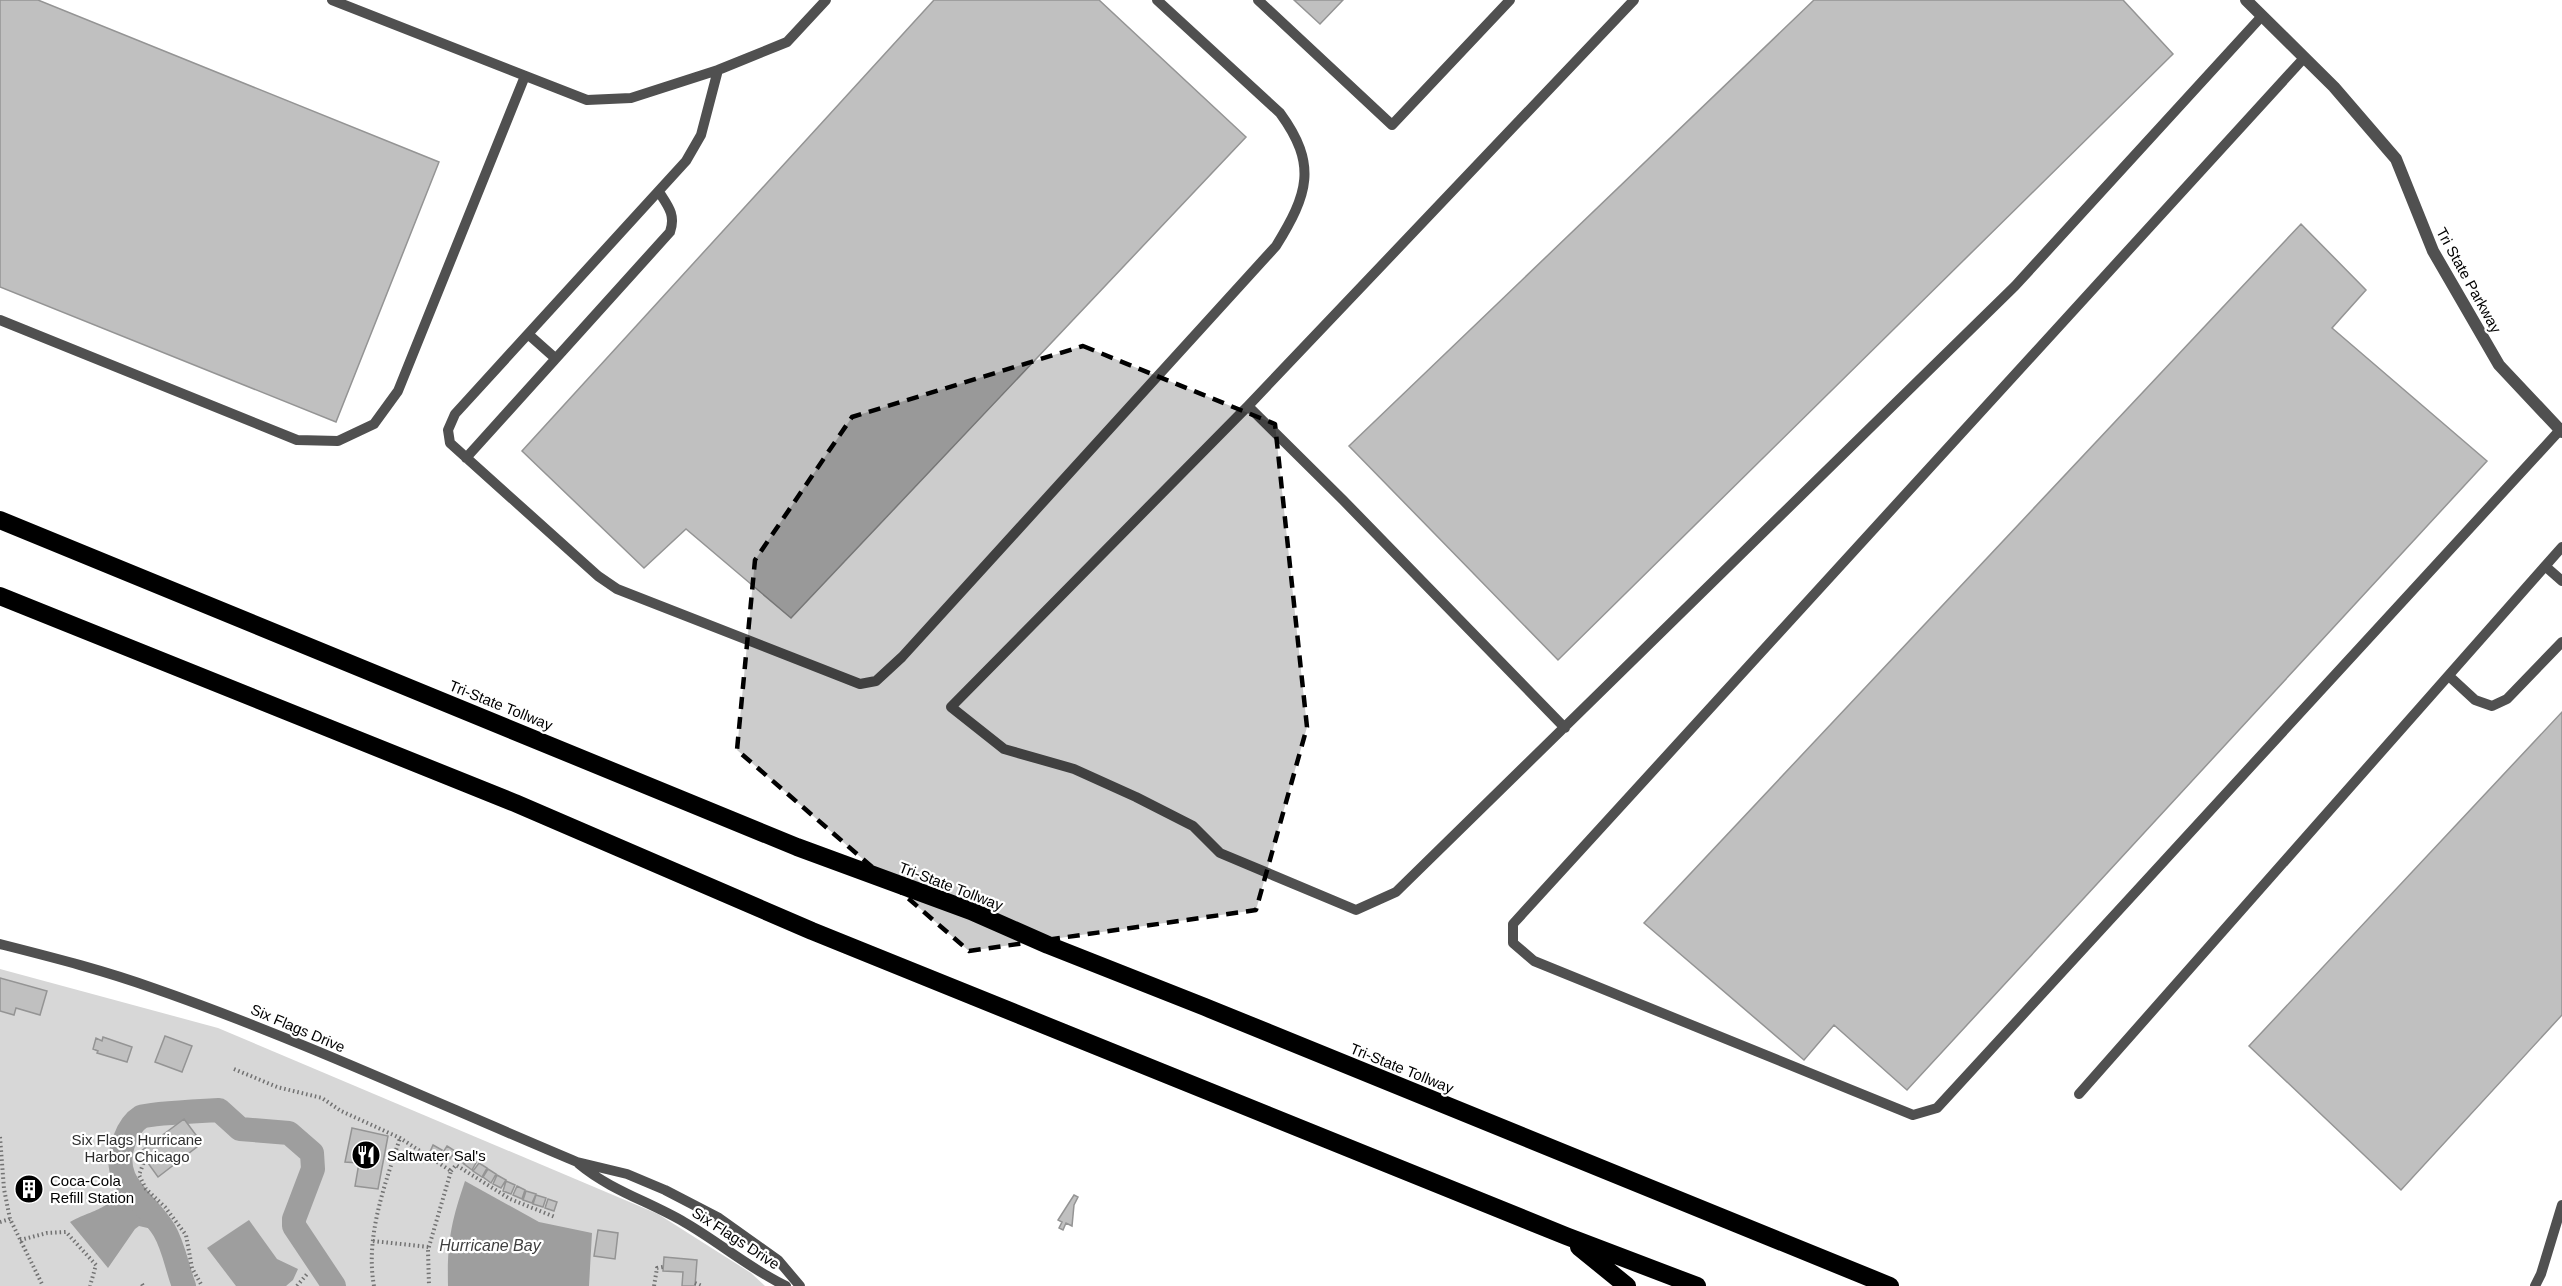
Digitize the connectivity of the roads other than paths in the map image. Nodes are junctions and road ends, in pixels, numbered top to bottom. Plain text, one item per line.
1 (332, 0) edge
2 (826, 0) edge
3 (1157, 0) edge
4 (1258, 0) edge
5 (1510, 0) edge
6 (1634, 0) edge
7 (2246, 0) edge
8 (2262, 16) junction
9 (2304, 58) junction
10 (718, 70) junction
11 (525, 76) junction
12 (659, 192) junction
13 (0, 320) edge
14 (528, 334) junction
15 (555, 358) junction
16 (1248, 406) junction
17 (2561, 431) edge
18 (466, 458) junction
19 (0, 520) edge
20 (2562, 547) edge
21 (2545, 566) junction
22 (2562, 581) edge
23 (0, 596) edge
24 (2562, 642) edge
25 (2449, 676) junction
26 (1565, 728) junction
27 (0, 944) edge
28 (2079, 1094) dead end
29 (577, 1162) junction
30 (2562, 1205) edge
31 (1566, 1236) junction
32 (786, 1286) edge
33 (800, 1286) edge
34 (1627, 1286) edge
35 (1697, 1286) edge
36 (1890, 1286) edge
37 (2535, 1286) edge

1 - 11 lane
2 - 10 lane
3 - 18 lane
4 - 5 lane
6 - 16 lane
7 - 8 street, Tri State Parkway
8 - 9 street, Tri State Parkway
8 - 26 lane
9 - 17 street, Tri State Parkway
9 - 17 lane
10 - 11 lane
10 - 12 lane
11 - 13 lane
12 - 14 lane
12 - 15 lane
14 - 15 lane
14 - 18 lane
15 - 18 lane
16 - 26 lane
16 - 26 lane
19 - 36 highway, Tri-State Tollway
20 - 21 lane
21 - 22 lane
21 - 25 lane
23 - 31 highway
24 - 25 lane
25 - 28 lane
27 - 29 lane, Six Flags Drive
29 - 32 lane, Six Flags Drive
29 - 33 lane, Six Flags Drive
30 - 37 lane
31 - 34 highway
31 - 35 highway

